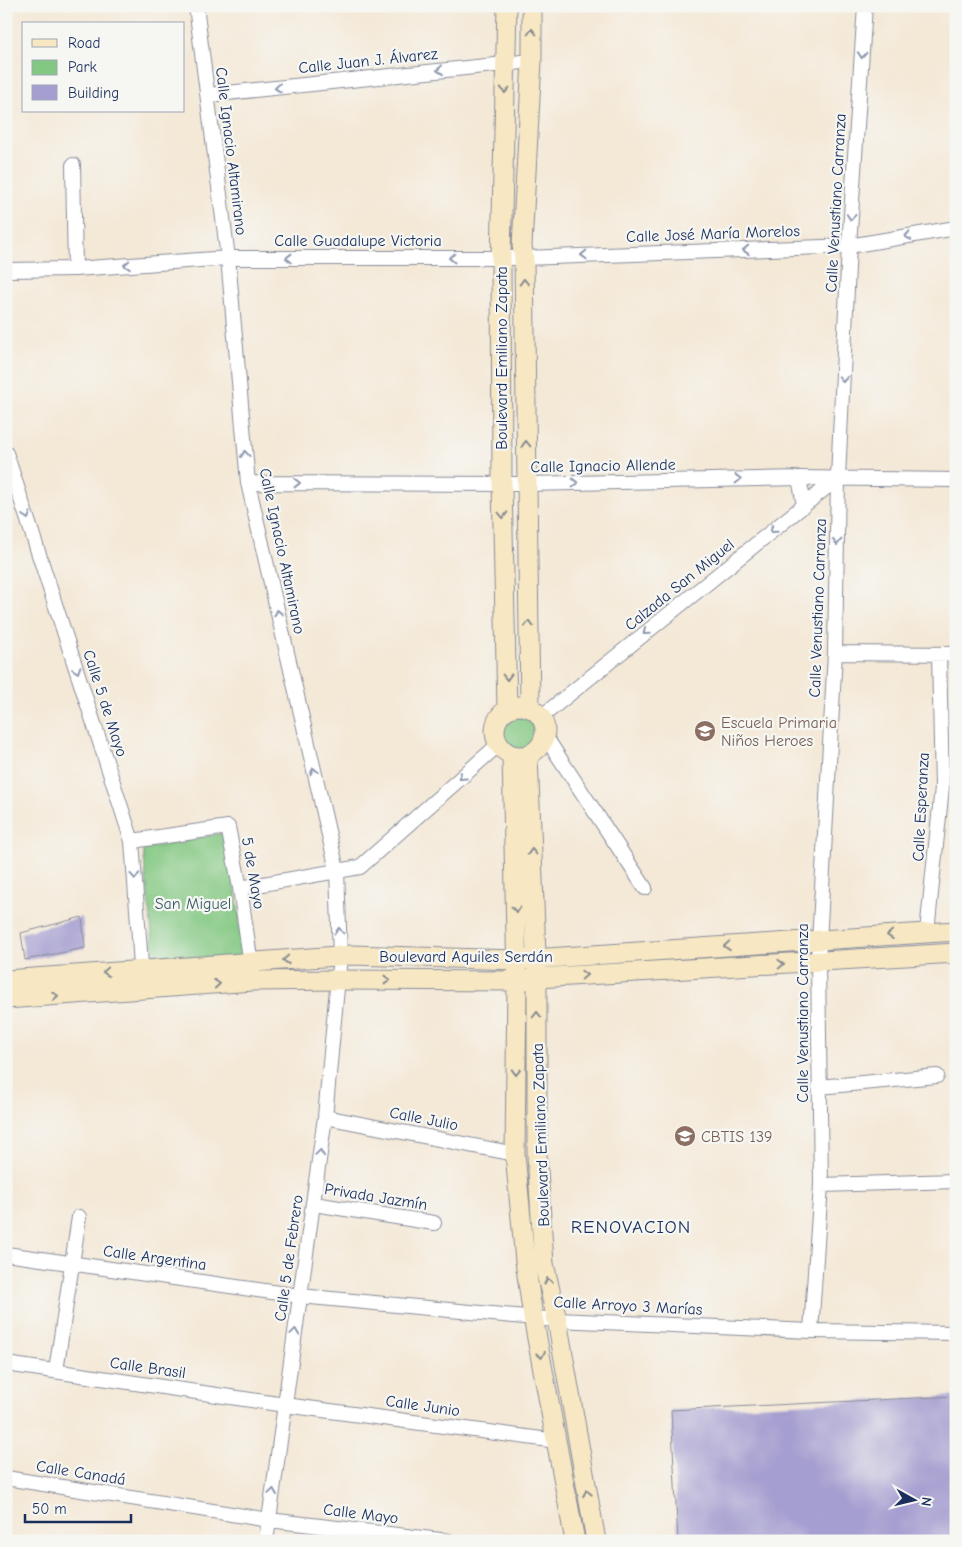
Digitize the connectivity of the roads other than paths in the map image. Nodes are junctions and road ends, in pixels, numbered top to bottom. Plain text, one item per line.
1 (196, 6) edge
2 (507, 6) edge
3 (532, 6) edge
4 (865, 6) edge
5 (532, 61) junction
6 (506, 63) junction
7 (208, 95) junction
8 (73, 165) dead end
9 (956, 228) edge
10 (849, 246) junction
11 (228, 258) junction
12 (501, 258) junction
13 (524, 258) junction
14 (75, 269) junction
15 (6, 270) edge
16 (6, 453) edge
17 (799, 478) junction
18 (838, 478) junction
19 (956, 480) edge
20 (248, 483) junction
21 (502, 484) junction
22 (527, 484) junction
23 (804, 505) junction
24 (835, 652) junction
25 (939, 654) junction
26 (956, 654) edge
27 (507, 709) junction
28 (536, 712) junction
29 (545, 736) junction
30 (513, 752) junction
31 (132, 841) junction
32 (337, 870) junction
33 (240, 888) junction
34 (645, 888) dead end
35 (956, 931) edge
36 (928, 932) junction
37 (819, 940) junction
38 (956, 953) edge
39 (340, 956) junction
40 (536, 958) junction
41 (517, 960) junction
42 (251, 962) junction
43 (818, 962) junction
44 (141, 970) junction
45 (537, 978) junction
46 (6, 980) edge
47 (338, 980) junction
48 (253, 981) junction
49 (517, 981) junction
50 (143, 989) junction
51 (6, 999) edge
52 (938, 1076) dead end
53 (820, 1087) junction
54 (325, 1117) junction
55 (516, 1154) junction
56 (956, 1181) edge
57 (821, 1185) junction
58 (314, 1204) junction
59 (79, 1216) dead end
60 (434, 1223) dead end
61 (6, 1254) edge
62 (73, 1263) junction
63 (300, 1296) junction
64 (534, 1317) junction
65 (557, 1320) junction
66 (811, 1331) junction
67 (956, 1333) edge
68 (6, 1364) edge
69 (56, 1371) junction
70 (285, 1405) junction
71 (557, 1441) junction
72 (6, 1478) edge
73 (269, 1520) junction
74 (444, 1540) edge
75 (266, 1541) edge
76 (575, 1541) edge
77 (596, 1541) edge

1 - 7 street, Calle Ignacio Altamirano
2 - 6 street, Boulevard Emiliano Zapata
5 -> 3 street, Boulevard Emiliano Zapata
4 -> 10 street, Calle Venustiano Carranza
5 - 6 street, Calle Juan J. Álvarez
5 - 13 street, Boulevard Emiliano Zapata
6 -> 7 street, Calle Juan J. Álvarez
6 -> 12 street, Boulevard Emiliano Zapata
7 - 11 street, Calle Ignacio Altamirano
8 - 14 street
9 -> 10 street, Calle José María Morelos
10 -> 13 street, Calle José María Morelos
10 -> 18 street, Calle Venustiano Carranza
12 -> 11 street, Calle Guadalupe Victoria
11 -> 14 street, Calle Guadalupe Victoria
20 -> 11 street, Calle Ignacio Altamirano
12 - 13 street, Calle José María Morelos
12 - 21 street, Boulevard Emiliano Zapata
22 -> 13 street, Boulevard Emiliano Zapata
14 - 15 street, Calle Guadalupe Victoria
16 -> 31 street, Calle 5 de Mayo
17 - 18 street, Calle Ignacio Allende
22 -> 17 street, Calle Ignacio Allende
17 - 23 street
18 - 19 street, Calle Ignacio Allende
18 - 23 street, Calzada San Miguel
18 -> 24 street, Calle Venustiano Carranza
20 -> 21 street, Calle Ignacio Allende
32 -> 20 street, Calle Ignacio Altamirano
21 - 22 street, Calle Ignacio Allende
21 -> 27 street, Boulevard Emiliano Zapata
28 -> 22 street, Boulevard Emiliano Zapata
23 -> 28 street, Calzada San Miguel
24 - 25 street
24 - 37 street, Calle Venustiano Carranza
25 - 26 street
25 - 36 street, Calle Esperanza
27 - 28 street
27 - 30 street
28 - 29 street
29 - 30 street
29 - 34 street
30 -> 32 street
40 -> 30 street, Boulevard Emiliano Zapata
30 -> 41 street, Boulevard Emiliano Zapata
31 - 33 street, 5 de Mayo
31 -> 44 street, Calle 5 de Mayo
32 - 33 street
39 -> 32 street, Calle Ignacio Altamirano
33 - 42 street, 5 de Mayo
35 - 36 street, Boulevard Aquiles Serdán
36 -> 37 street, Boulevard Aquiles Serdán
37 -> 40 street, Boulevard Aquiles Serdán
37 - 43 street, Calle Venustiano Carranza
38 - 43 street, Boulevard Aquiles Serdán
39 - 41 street, Boulevard Aquiles Serdán
39 -> 42 street, Boulevard Aquiles Serdán
39 - 47 street, Calle Ignacio Altamirano
40 - 41 street, Boulevard Aquiles Serdán
40 - 45 street, Boulevard Emiliano Zapata
41 - 49 street, Boulevard Emiliano Zapata
42 - 44 street, Boulevard Aquiles Serdán
42 - 48 street, 5 de Mayo
45 -> 43 street, Boulevard Aquiles Serdán
43 - 53 street, Calle Venustiano Carranza
44 -> 46 street, Boulevard Aquiles Serdán
44 - 50 street, Calle 5 de Mayo
45 - 49 street, Boulevard Aquiles Serdán
65 -> 45 street, Boulevard Emiliano Zapata
47 - 48 street, Boulevard Aquiles Serdán
47 -> 49 street, Boulevard Aquiles Serdán
47 - 54 street, Calle 5 de Febrero
50 -> 48 street, Boulevard Aquiles Serdán
49 -> 55 street, Boulevard Emiliano Zapata
51 -> 50 street, Boulevard Aquiles Serdán
52 - 53 street
53 - 57 street, Calle Venustiano Carranza
54 - 55 street, Calle Julio
58 -> 54 street, Calle 5 de Febrero
55 - 64 street, Boulevard Emiliano Zapata
56 - 57 street
57 - 66 street, Calle Venustiano Carranza
58 - 60 street, Privada Jazmín
58 - 63 street, Calle 5 de Febrero
59 - 62 street
61 - 62 street, Calle Argentina
62 - 63 street, Calle Argentina
62 - 69 street
63 - 64 street, Calle Arroyo 3 Marías
70 -> 63 street, Calle 5 de Febrero
64 - 65 street, Calle Arroyo 3 Marías
64 -> 71 street, Boulevard Emiliano Zapata
65 - 66 street, Calle Arroyo 3 Marías
77 -> 65 street, Boulevard Emiliano Zapata
66 - 67 street, Calle Arroyo 3 Marías
68 - 69 street, Calle Brasil
69 - 70 street, Calle Brasil
70 - 71 street, Calle Junio
73 -> 70 street, Calle 5 de Febrero
71 - 76 street, Boulevard Emiliano Zapata
72 - 73 street, Calle Canadá
73 - 74 street, Calle Mayo
73 - 75 street, Calle 5 de Febrero

